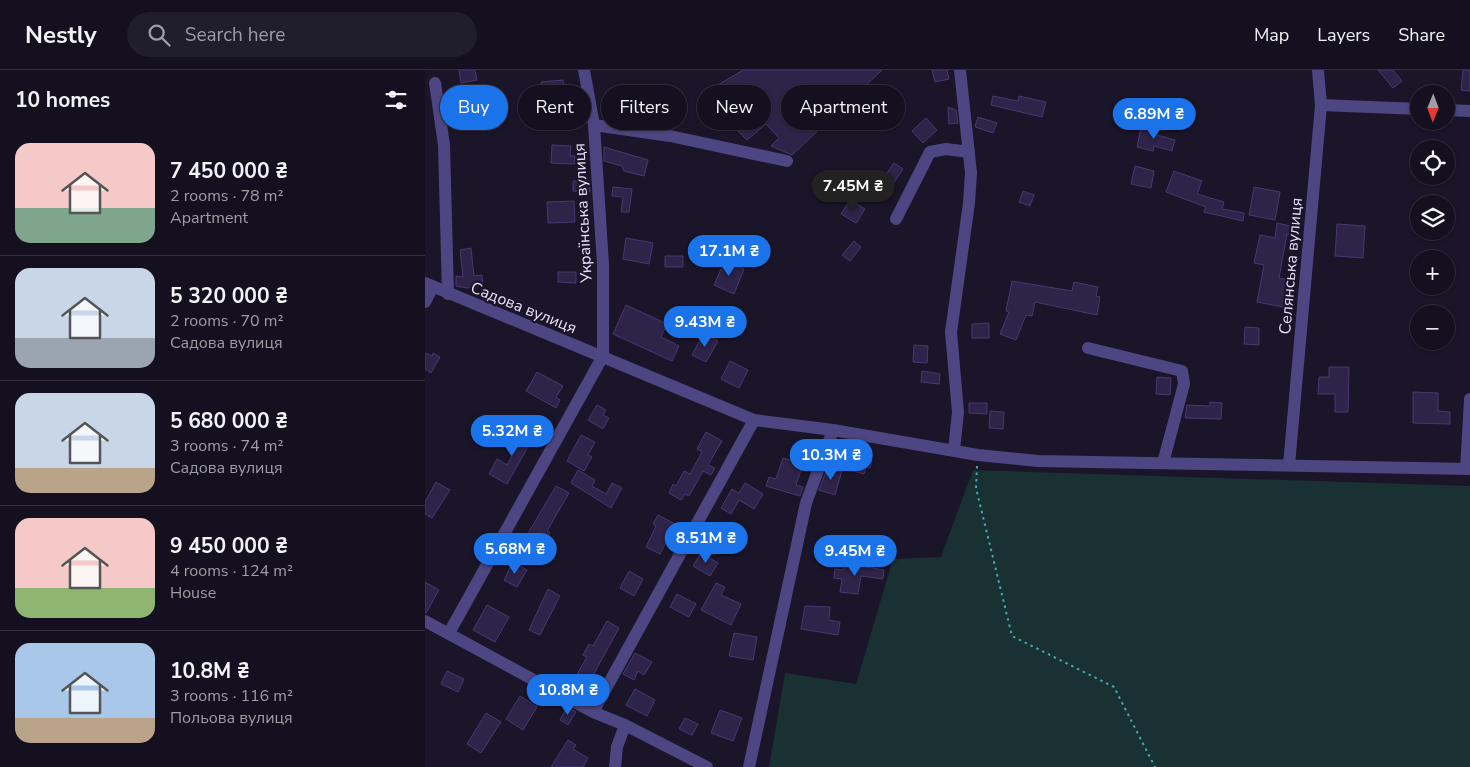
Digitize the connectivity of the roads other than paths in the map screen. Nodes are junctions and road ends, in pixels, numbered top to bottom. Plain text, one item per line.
1 (584, 70) edge
2 (960, 70) edge
3 (1318, 70) edge
4 (435, 83) dead end
5 (1321, 106) junction
6 (1410, 109) edge
7 (1455, 110) edge
8 (1470, 111) edge
9 (594, 125) junction
10 (969, 152) junction
11 (787, 161) dead end
12 (897, 219) dead end
13 (429, 285) edge
14 (448, 294) junction
15 (425, 302) edge
16 (1088, 348) dead end
17 (603, 356) junction
18 (1470, 399) edge
19 (753, 420) junction
20 (833, 430) junction
21 (954, 450) junction
22 (1163, 462) junction
23 (1289, 465) junction
24 (1468, 469) edge
25 (425, 620) edge
26 (449, 633) junction
27 (593, 712) junction
28 (625, 725) junction
29 (615, 767) edge
30 (707, 767) edge
31 (749, 767) edge

1 - 9 street, Українська вулиця
2 - 10 street
3 - 5 street, Селянська вулиця
4 - 14 street
5 - 6 street
5 - 23 street, Селянська вулиця
7 - 8 street
9 - 11 street
9 - 17 street, Українська вулиця
10 - 12 street
10 - 21 street
13 - 14 street, Садова вулиця
13 - 15 street, Садова вулиця
14 - 17 street, Садова вулиця
16 - 22 street
17 - 19 street, Садова вулиця
17 - 26 street
18 - 24 street
19 - 20 street, Садова вулиця
19 - 27 street
20 - 21 street, Садова вулиця
20 - 31 street
21 - 22 street, Садова вулиця
22 - 23 street, Садова вулиця
23 - 24 street, Садова вулиця
25 - 26 street
26 - 27 street
27 - 28 street
28 - 29 street
28 - 30 street

